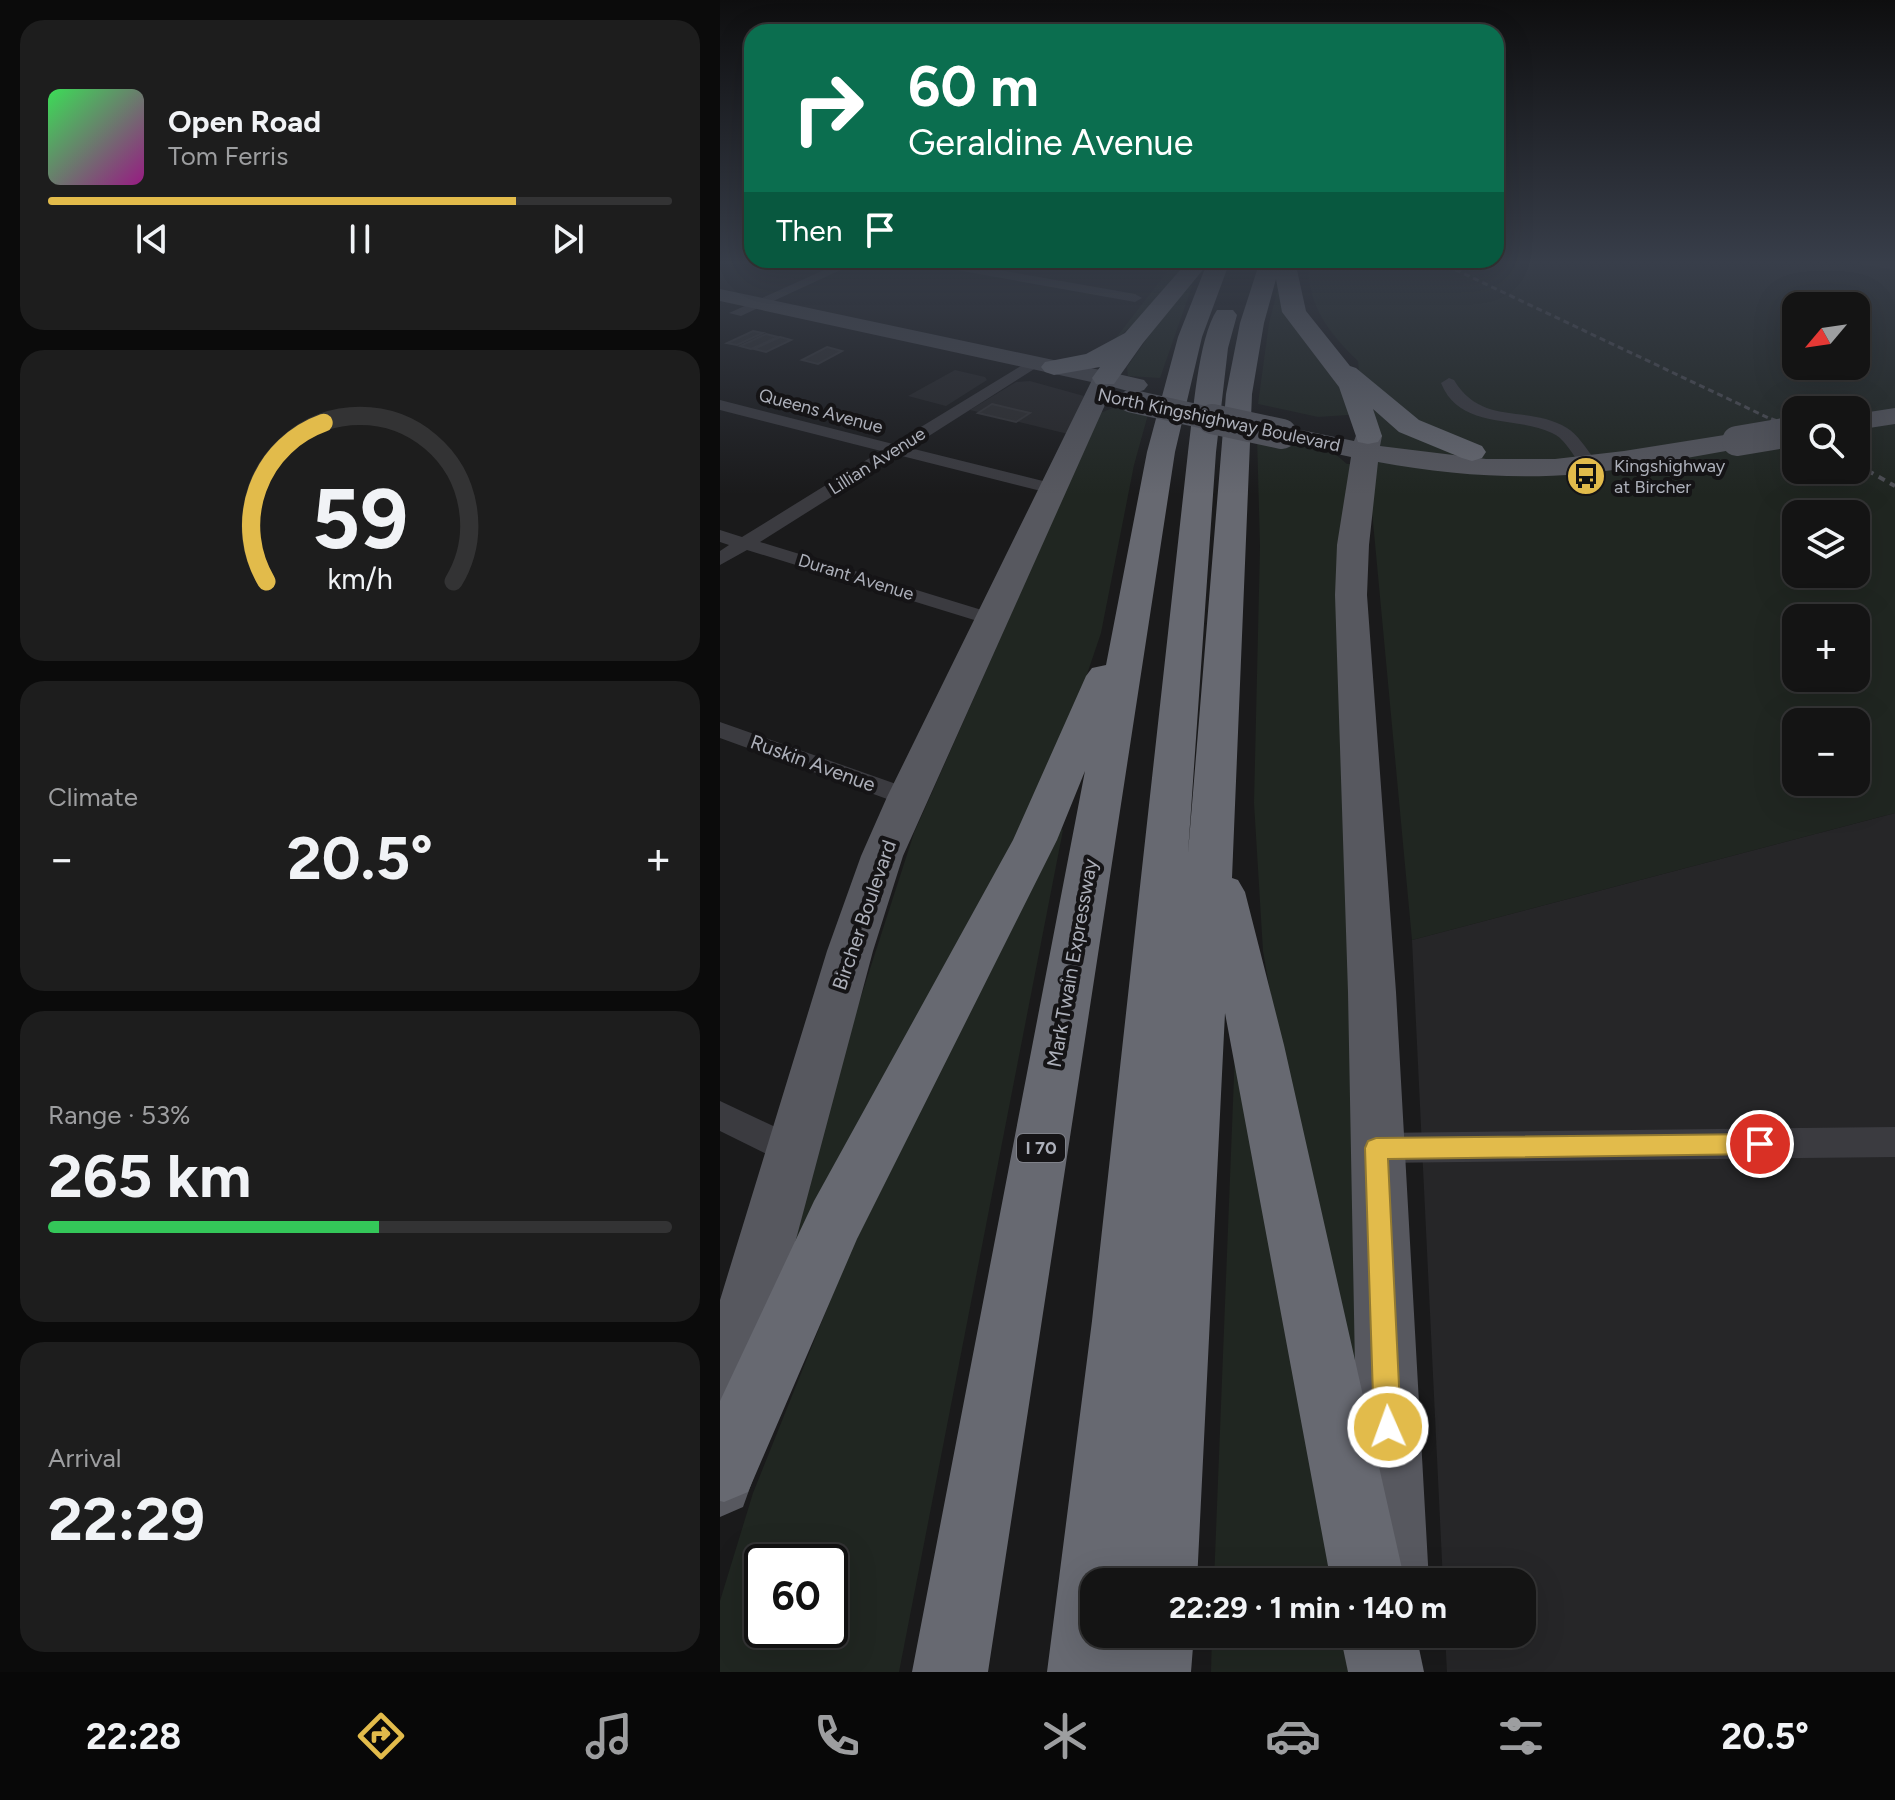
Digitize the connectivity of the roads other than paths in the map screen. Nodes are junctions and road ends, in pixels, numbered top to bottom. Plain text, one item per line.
1 (878, 339) edge
2 (910, 339) edge
3 (1132, 339) edge
4 (1134, 339) edge
5 (1190, 339) edge
6 (1219, 339) edge
7 (1249, 339) edge
8 (1317, 339) edge
9 (1034, 368) junction
10 (1341, 368) junction
11 (1449, 383) dead end
12 (1117, 389) junction
13 (720, 405) edge
14 (1782, 433) edge
15 (894, 450) junction
16 (1584, 457) junction
17 (1629, 457) junction
18 (1461, 458) junction
19 (1366, 461) junction
20 (1053, 489) junction
21 (720, 536) edge
22 (745, 543) junction
23 (720, 559) edge
24 (991, 619) junction
25 (1131, 624) junction
26 (720, 730) edge
27 (907, 797) junction
28 (1211, 845) junction
29 (720, 1115) edge
30 (1895, 1142) edge
31 (1376, 1148) junction
32 (791, 1151) junction
33 (722, 1476) edge
34 (1097, 1568) edge
35 (1161, 1568) edge
36 (1365, 1568) edge
37 (1393, 1568) edge
38 (1088, 1648) edge
39 (1155, 1648) edge
40 (1381, 1648) edge
41 (1397, 1648) edge
42 (950, 1672) edge
43 (1085, 1672) edge
44 (1153, 1672) edge
45 (1386, 1672) edge
46 (1398, 1672) edge

1 - 9 main road, North Kingshighway Boulevard
2 - 9 main road, North Kingshighway Boulevard
3 - 9 highway
4 - 12 highway
5 - 25 highway, Mark Twain Expressway / I 70
6 - 34 highway
7 - 28 highway
8 - 10 highway
9 - 12 main road, North Kingshighway Boulevard
9 - 12 main road, North Kingshighway Boulevard
9 - 15 street, Lillian Avenue
10 - 18 highway
10 - 19 highway
11 - 16 street
12 - 19 main road, North Kingshighway Boulevard, bridge
12 - 20 main road, Bircher Boulevard
13 - 15 street, Queens Avenue
14 - 17 main road, North Kingshighway Boulevard, bridge
15 - 20 street, Queens Avenue
15 - 22 street, Lillian Avenue
16 - 17 main road, North Kingshighway Boulevard
16 - 18 main road, North Kingshighway Boulevard
17 - 18 main road, North Kingshighway Boulevard
18 - 19 main road, North Kingshighway Boulevard
18 - 19 main road
19 - 31 main road
20 - 24 main road, Bircher Boulevard
21 - 22 street, Durant Avenue
22 - 23 street, Lillian Avenue
22 - 24 street, Durant Avenue
24 - 27 main road, Bircher Boulevard
25 - 33 highway
25 - 42 highway, Mark Twain Expressway / I 70
26 - 27 street, Ruskin Avenue
27 - 32 main road, Bircher Boulevard
28 - 35 highway
28 - 36 highway
29 - 32 street
30 - 31 street
31 - 37 main road
32 - 33 main road, Bircher Boulevard
38 - 43 highway
39 - 44 highway
40 - 45 highway
41 - 46 main road

